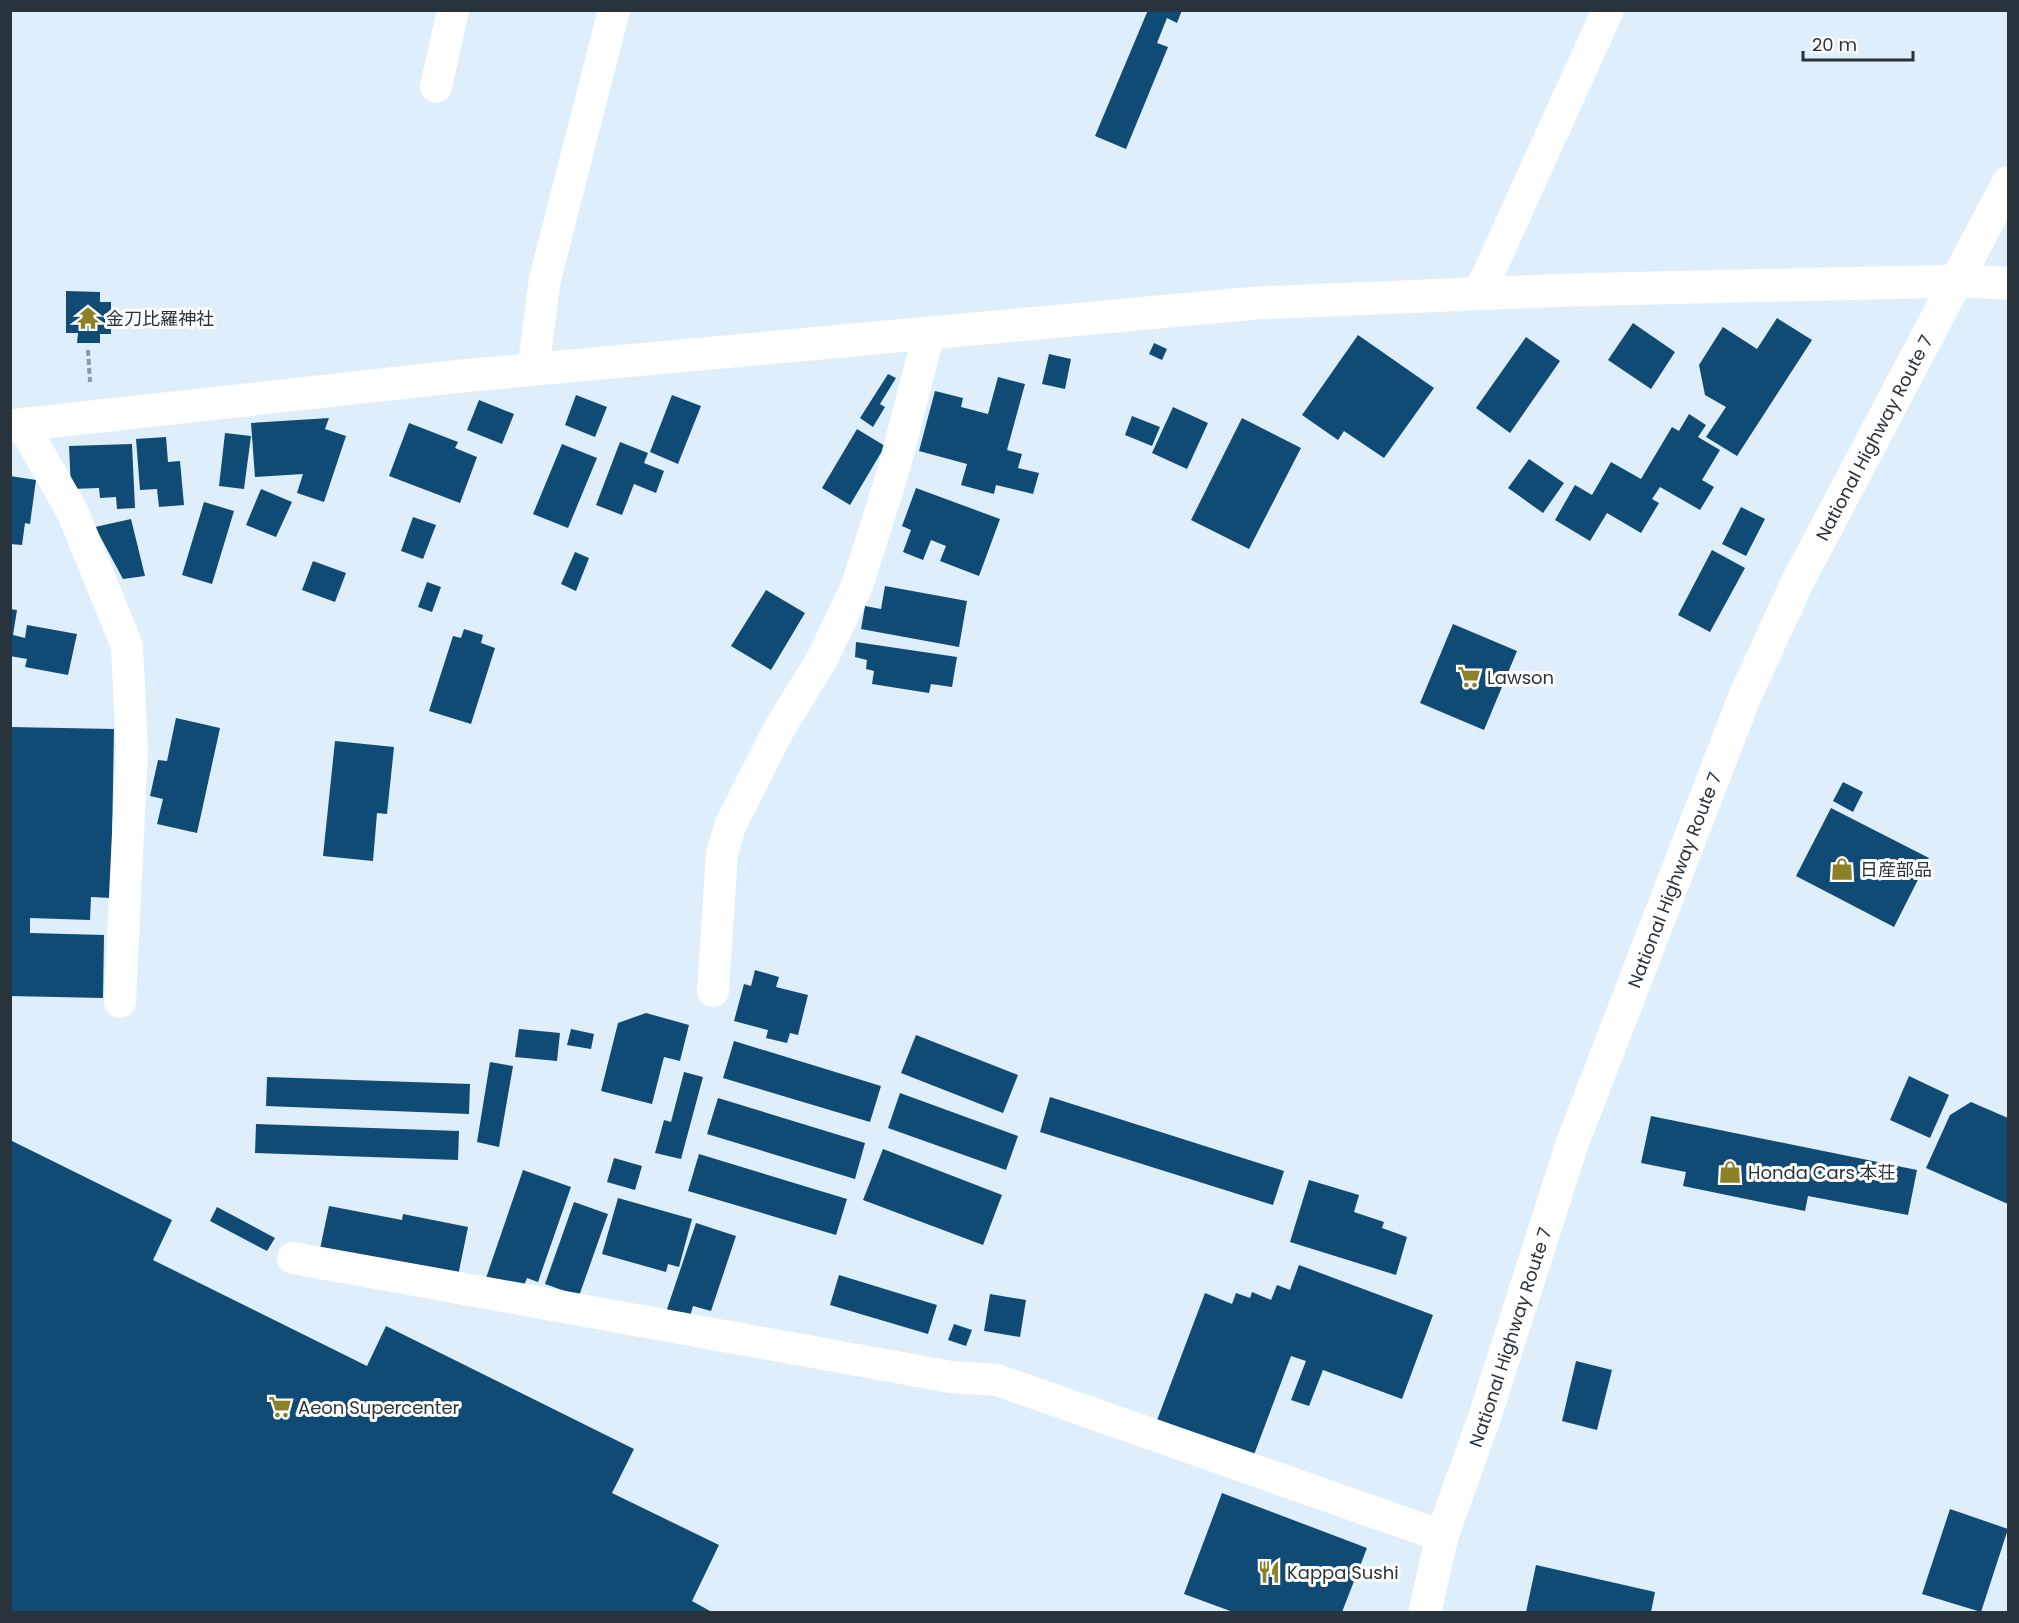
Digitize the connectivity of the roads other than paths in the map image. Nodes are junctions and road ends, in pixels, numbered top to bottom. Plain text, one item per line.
1 (453, 10) edge
2 (614, 10) edge
3 (1608, 10) edge
4 (436, 87) dead end
5 (2008, 183) edge
6 (1956, 281) junction
7 (2008, 283) edge
8 (1479, 294) junction
9 (929, 333) junction
10 (533, 370) junction
11 (17, 426) edge
12 (713, 991) dead end
13 (120, 1002) dead end
14 (293, 1258) dead end
15 (1442, 1536) junction
16 (1425, 1612) edge

1 - 4 street
2 - 10 street
3 - 8 street
5 - 6 main road, National Highway Route 7
6 - 7 main road
6 - 8 main road
6 - 15 main road, National Highway Route 7
8 - 9 main road
9 - 10 main road
9 - 12 street
10 - 11 main road
11 - 13 street
14 - 15 street
15 - 16 main road, National Highway Route 7

